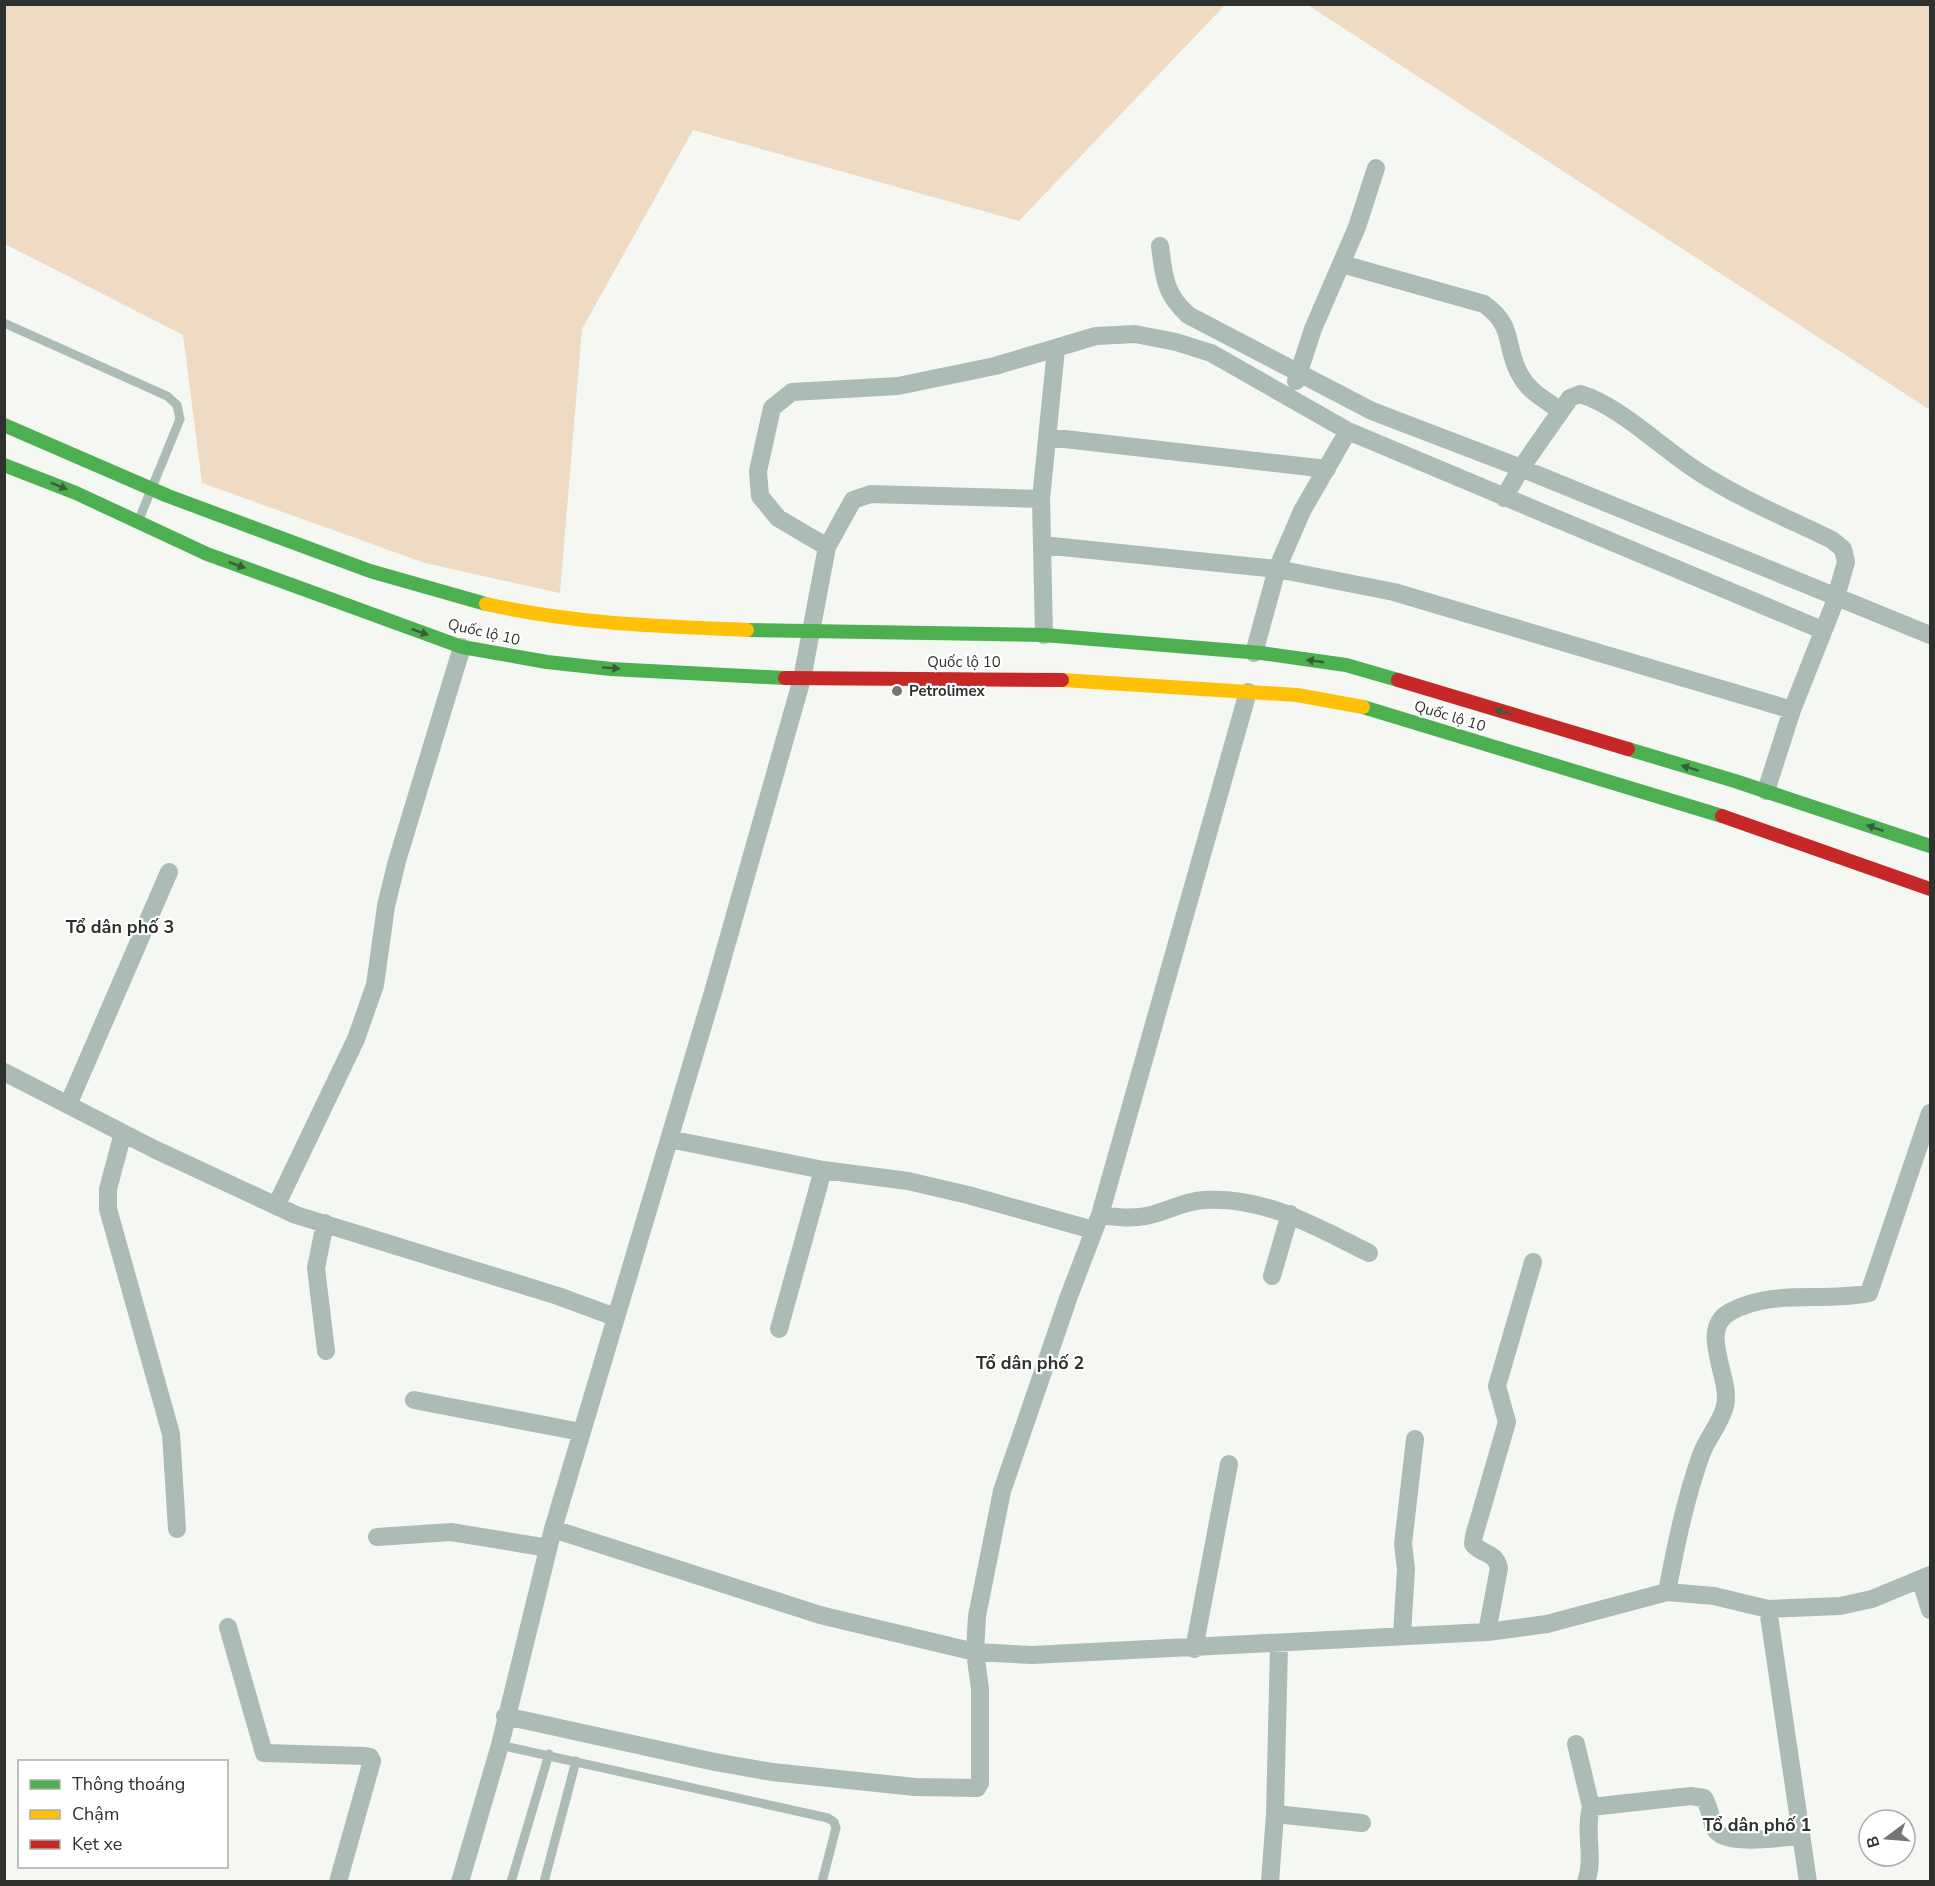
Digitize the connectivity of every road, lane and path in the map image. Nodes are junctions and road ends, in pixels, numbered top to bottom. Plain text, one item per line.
1 (1376, 168) dead end
2 (1160, 246) dead end
3 (1342, 264) junction
4 (4, 323) edge
5 (1056, 349) junction
6 (1295, 384) junction
7 (1561, 411) junction
8 (4, 424) edge
9 (1348, 431) junction
10 (1047, 437) junction
11 (1411, 442) junction
12 (4, 465) edge
13 (1327, 470) junction
14 (1513, 483) junction
15 (152, 489) junction
16 (1041, 499) junction
17 (138, 522) junction
18 (1042, 545) junction
19 (827, 547) junction
20 (1277, 569) junction
21 (1830, 613) junction
22 (811, 632) junction
23 (1044, 635) junction
24 (1930, 635) edge
25 (462, 647) junction
26 (1254, 653) junction
27 (802, 678) junction
28 (1248, 692) junction
29 (1792, 710) junction
30 (1766, 791) junction
31 (1930, 846) edge
32 (170, 872) dead end
33 (1930, 889) edge
34 (4, 1072) edge
35 (68, 1105) junction
36 (1930, 1113) edge
37 (123, 1133) junction
38 (669, 1139) junction
39 (823, 1170) junction
40 (276, 1206) junction
41 (1290, 1214) junction
42 (1097, 1222) junction
43 (325, 1223) junction
44 (1369, 1253) dead end
45 (1533, 1262) dead end
46 (1272, 1276) dead end
47 (615, 1317) junction
48 (779, 1329) dead end
49 (327, 1351) dead end
50 (414, 1400) dead end
51 (581, 1432) junction
52 (1415, 1439) dead end
53 (1229, 1464) dead end
54 (177, 1529) dead end
55 (553, 1529) junction
56 (376, 1537) dead end
57 (548, 1548) junction
58 (1926, 1578) edge
59 (1667, 1592) junction
60 (1768, 1609) junction
61 (1930, 1610) edge
62 (228, 1627) dead end
63 (1487, 1632) junction
64 (1402, 1635) junction
65 (1279, 1645) junction
66 (1194, 1649) junction
67 (975, 1652) junction
68 (505, 1716) junction
69 (1576, 1744) dead end
70 (500, 1745) junction
71 (549, 1754) junction
72 (576, 1761) junction
73 (1591, 1807) junction
74 (1275, 1814) junction
75 (1362, 1823) dead end
76 (1801, 1836) junction
77 (338, 1881) edge
78 (460, 1881) edge
79 (511, 1881) edge
80 (544, 1881) edge
81 (822, 1881) edge
82 (1270, 1881) edge
83 (1586, 1881) edge
84 (1808, 1881) edge

1 - 3 street
2 - 6 street
3 - 6 street
3 - 7 street
4 - 15 lane
5 - 6 street
5 - 10 street
5 - 19 street
6 - 9 street
6 - 11 street
7 - 14 street
7 - 21 street
8 - 15 highway, Quốc lộ 10
9 - 11 street
9 - 13 street
10 - 13 street
10 - 16 street
11 - 14 street
11 - 14 street
12 -> 17 highway, Quốc lộ 10
13 - 20 street
14 - 21 street
14 - 21 street
15 - 17 lane
15 - 22 highway, Quốc lộ 10
16 - 18 street
16 - 19 street
17 -> 25 highway, Quốc lộ 10
18 - 20 street
18 - 23 street
19 - 22 street
20 - 26 street
20 - 29 street
21 - 24 street
21 - 29 street
22 - 23 highway, Quốc lộ 10
22 - 27 street
23 - 26 highway, Quốc lộ 10
25 -> 27 highway, Quốc lộ 10
25 - 40 street
30 -> 26 highway, Quốc lộ 10
27 - 28 highway, Quốc lộ 10
27 - 38 street
28 - 33 highway, Quốc lộ 10
28 - 42 street
29 - 30 street
31 -> 30 highway, Quốc lộ 10
32 - 35 street
34 - 35 street
35 - 37 street
36 - 59 street
37 - 40 street
37 - 54 street
38 - 39 street
38 - 47 street
39 - 42 street
39 - 48 street
40 - 43 street
41 - 42 street
41 - 44 street
41 - 46 street
42 - 67 street
43 - 47 street
43 - 49 street
45 - 63 street
47 - 51 street
50 - 51 street
51 - 55 street
52 - 64 street
53 - 66 street
55 - 57 street
55 - 67 street
56 - 57 street
57 - 68 street
58 - 60 street
58 - 61 street
59 - 60 street
59 - 63 street
60 - 76 street
62 - 77 street
63 - 64 street
64 - 65 street
65 - 66 street
65 - 74 street
66 - 67 street
67 - 68 street
68 - 70 street
69 - 73 street
70 - 71 lane
70 - 78 street
71 - 72 lane
71 - 79 lane
72 - 80 lane
72 - 81 lane
73 - 76 street
73 - 83 street
74 - 75 street
74 - 82 street
76 - 84 street

